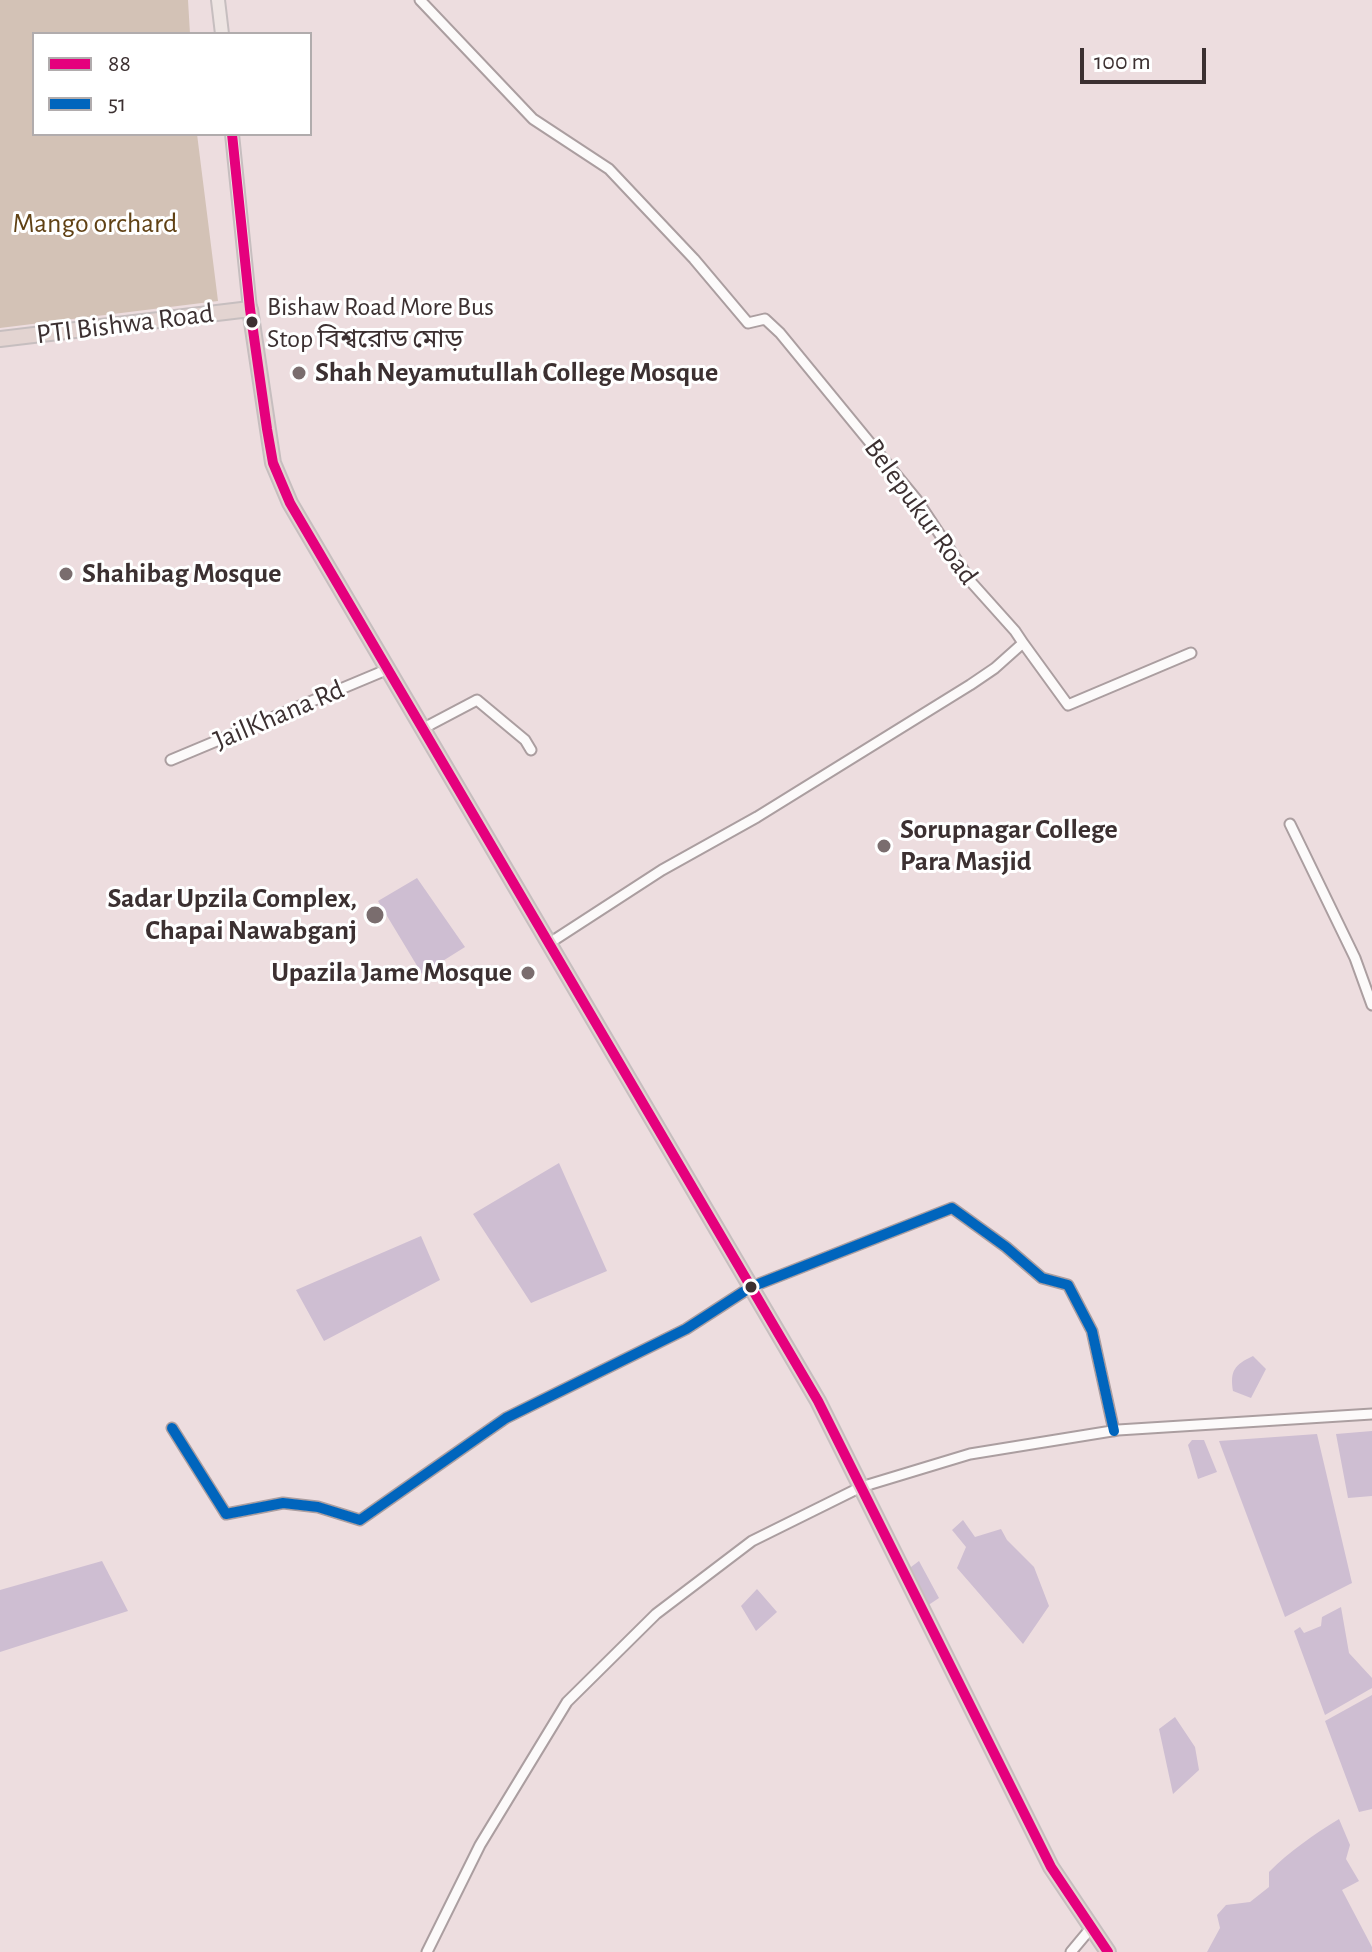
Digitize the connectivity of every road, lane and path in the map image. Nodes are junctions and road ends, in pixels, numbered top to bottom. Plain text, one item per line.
1 (218, 0) edge
2 (420, 0) edge
3 (222, 32) edge
4 (232, 136) edge
5 (250, 309) junction
6 (0, 339) edge
7 (1023, 643) junction
8 (1191, 653) dead end
9 (386, 670) junction
10 (422, 729) junction
11 (531, 750) dead end
12 (171, 760) dead end
13 (1290, 824) dead end
14 (548, 944) junction
15 (1372, 1005) edge
16 (751, 1287) junction
17 (1372, 1414) edge
18 (172, 1428) dead end
19 (1114, 1431) junction
20 (861, 1487) junction
21 (1091, 1928) junction
22 (427, 1952) edge
23 (1071, 1952) edge
24 (1108, 1952) edge

1 - 3 main road
2 - 7 street, Belepukur Road
4 - 5 main road
5 - 6 highway, PTI Bishwa Road
5 - 9 highway
7 - 8 street
7 - 14 street
9 - 10 highway
9 - 12 street, JailKhana Rd
10 - 11 street
10 - 14 highway
13 - 15 street
14 - 16 highway
16 - 18 street
16 - 19 street
16 - 20 highway
17 - 19 street
19 - 20 street
20 - 21 highway
20 - 22 street
21 - 23 street
21 - 24 highway

